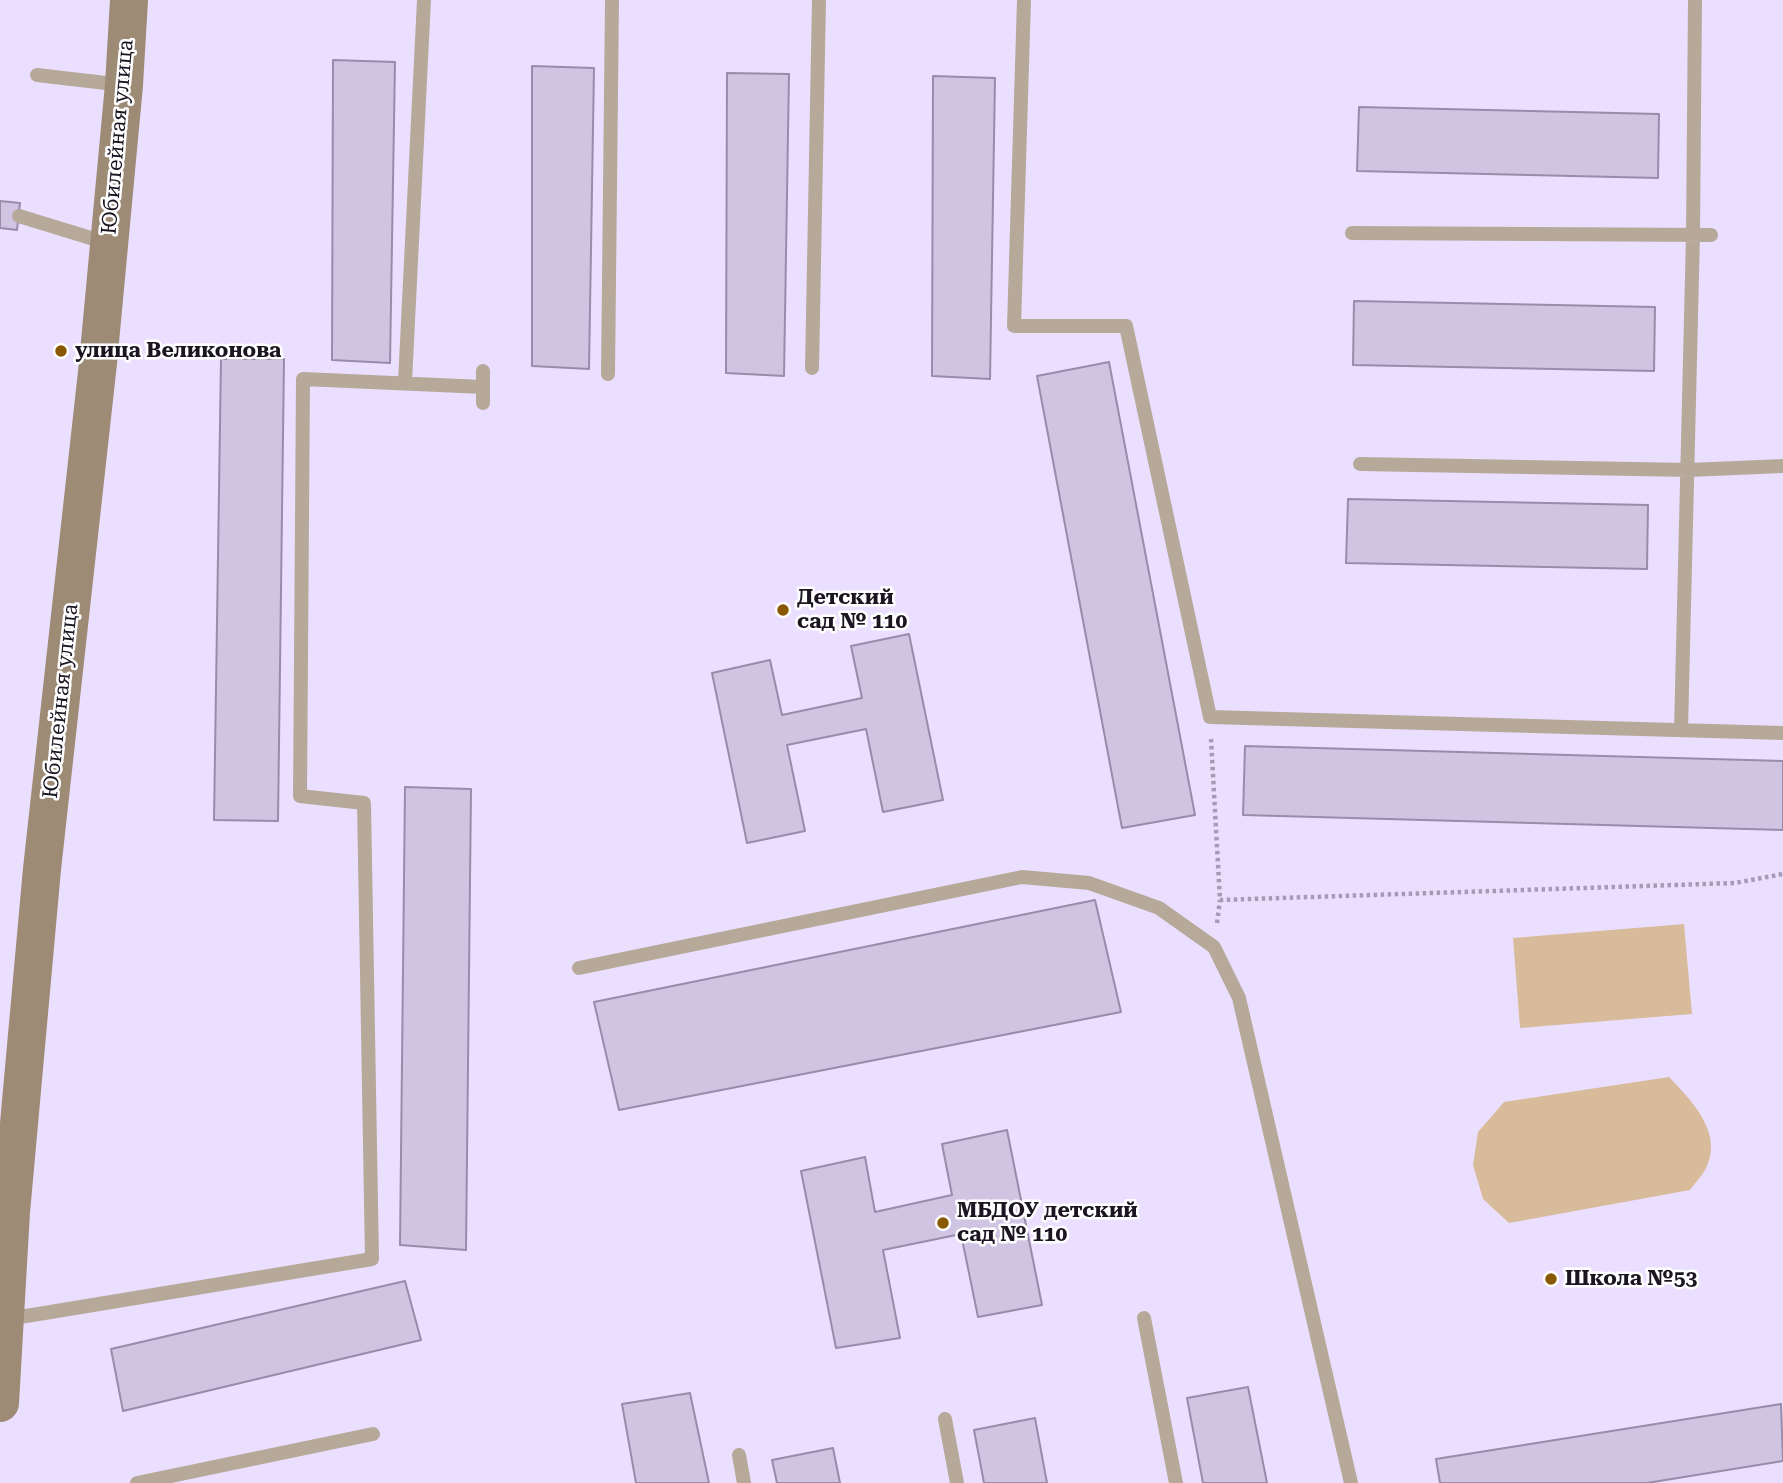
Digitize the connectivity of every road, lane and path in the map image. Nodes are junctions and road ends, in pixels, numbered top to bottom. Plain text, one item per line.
1 (129, 0) edge
2 (424, 0) edge
3 (612, 0) edge
4 (819, 0) edge
5 (1024, 0) edge
6 (1695, 0) edge
7 (37, 75) dead end
8 (124, 85) junction
9 (19, 216) dead end
10 (1352, 233) dead end
11 (1693, 234) junction
12 (1711, 235) dead end
13 (108, 243) junction
14 (812, 368) dead end
15 (483, 371) dead end
16 (608, 374) dead end
17 (405, 382) junction
18 (483, 387) junction
19 (483, 403) dead end
20 (1360, 464) dead end
21 (1783, 466) edge
22 (1689, 470) junction
23 (1210, 717) junction
24 (1681, 730) junction
25 (1783, 733) edge
26 (1783, 874) edge
27 (579, 968) dead end
28 (5, 1212) edge
29 (1144, 1318) dead end
30 (6, 1320) junction
31 (0, 1403) edge
32 (945, 1419) dead end
33 (373, 1434) dead end
34 (739, 1455) dead end
35 (137, 1483) edge
36 (744, 1483) edge
37 (957, 1483) edge
38 (1176, 1483) edge
39 (1351, 1483) edge

1 - 8 street, Юбилейная улица
2 - 17 lane
3 - 16 lane
4 - 14 lane
5 - 23 lane
6 - 11 lane
7 - 8 lane
8 - 13 street, Юбилейная улица
9 - 13 lane
10 - 11 lane
11 - 12 lane
11 - 22 lane
13 - 28 street, Юбилейная улица
15 - 18 lane
17 - 18 lane
17 - 30 lane
18 - 19 lane
20 - 22 lane
21 - 22 lane
22 - 24 lane
23 - 24 lane
23 - 26 path
24 - 25 lane
27 - 39 lane
28 - 30 street, Юбилейная улица
29 - 38 lane
30 - 31 street, Юбилейная улица
32 - 37 lane
33 - 35 lane
34 - 36 lane

